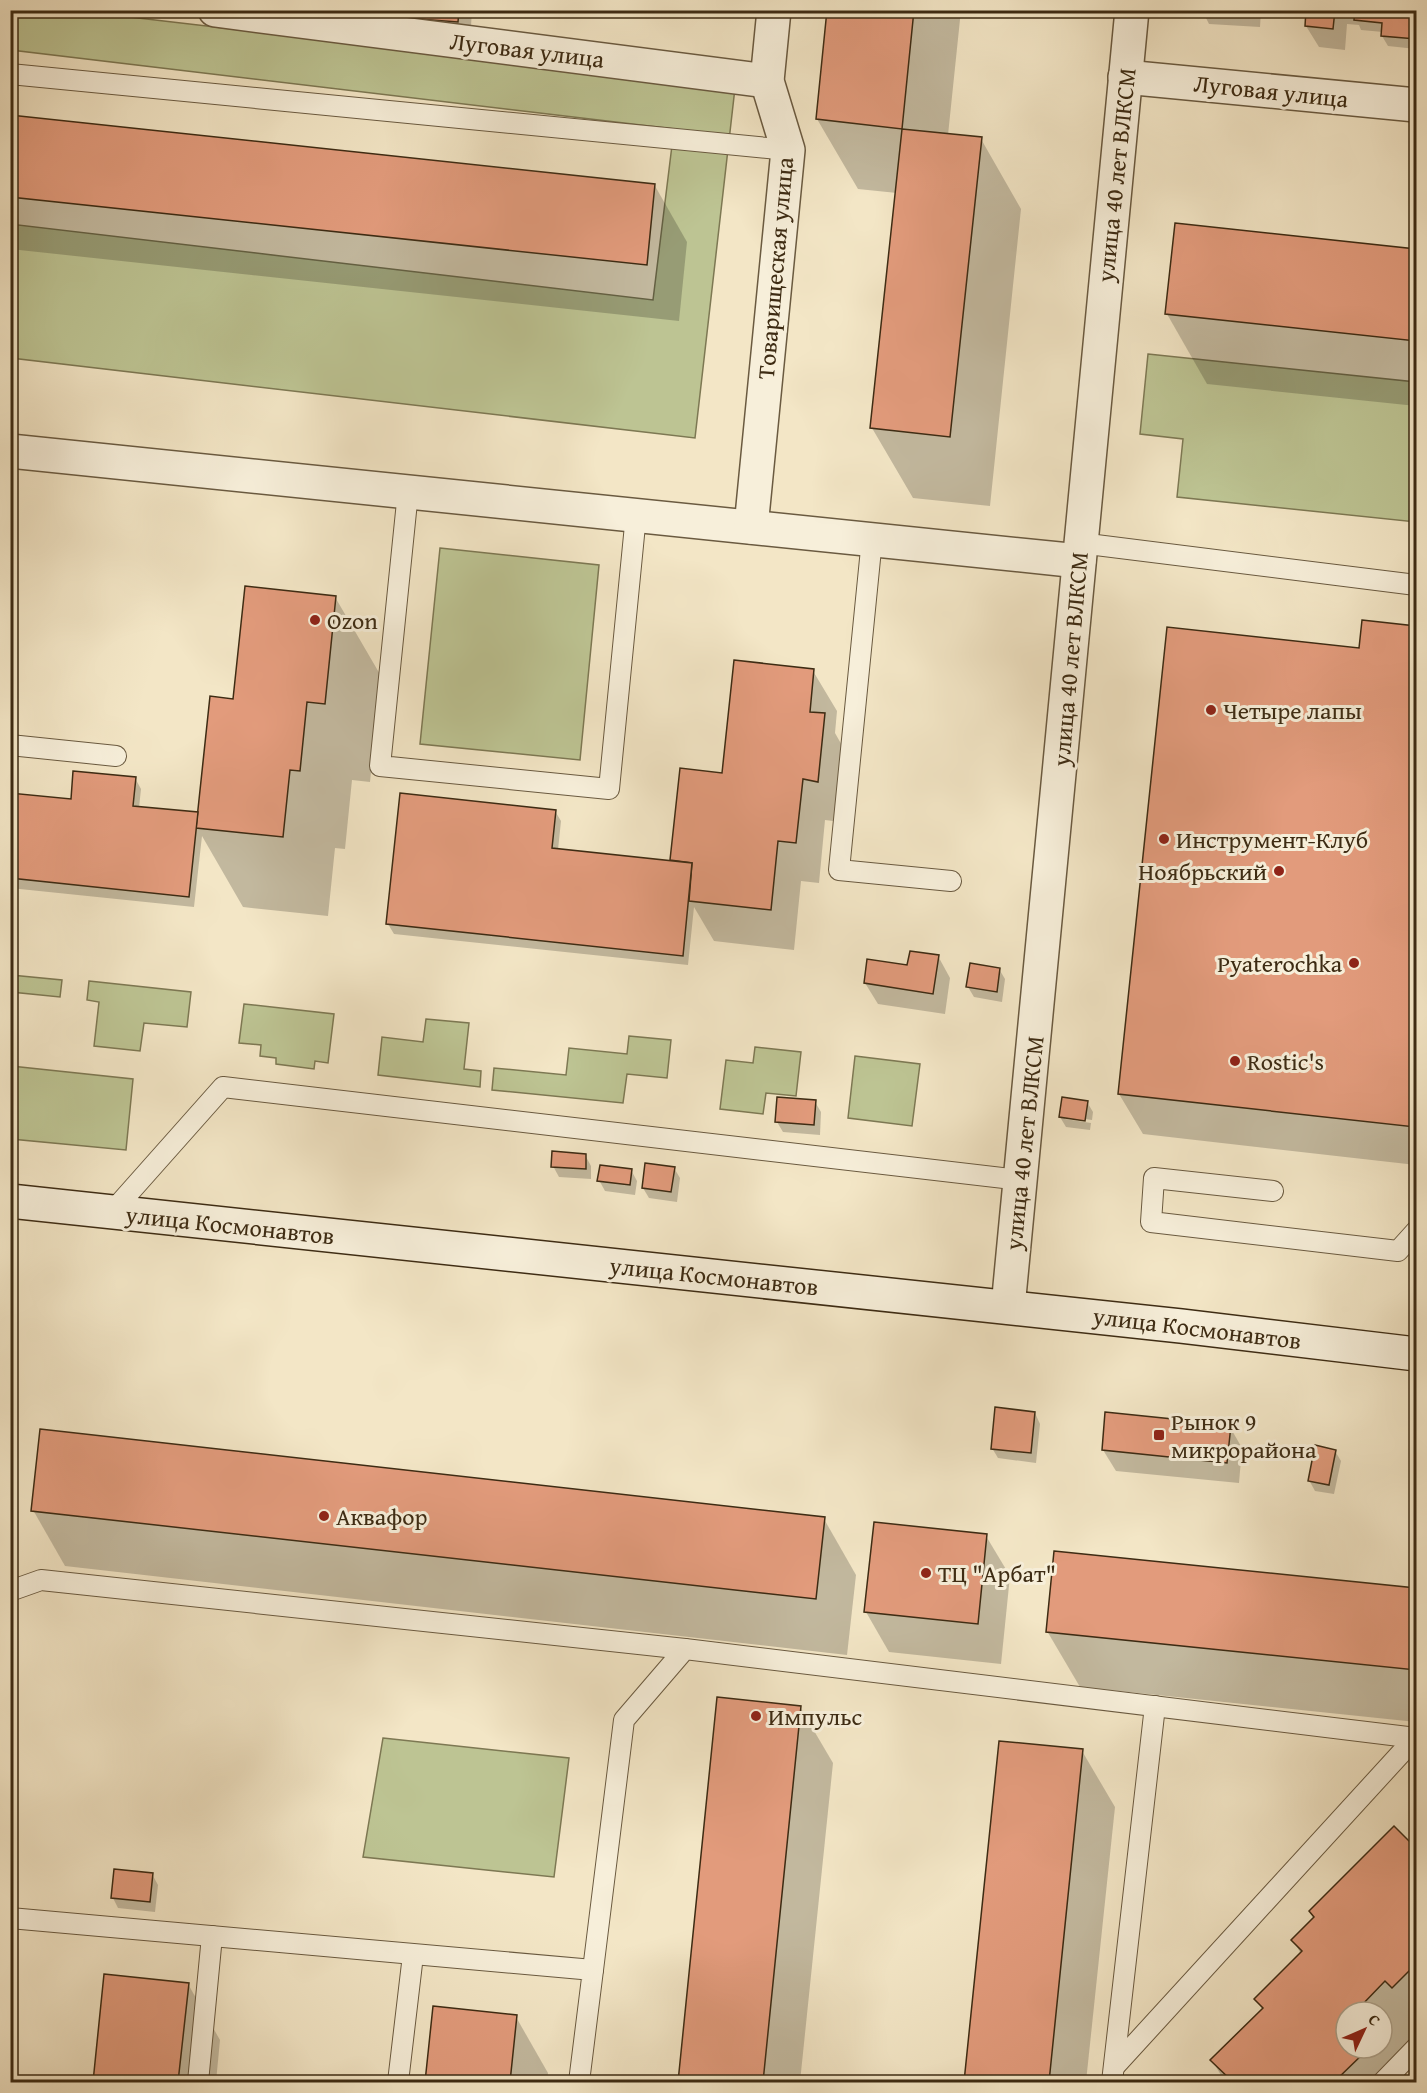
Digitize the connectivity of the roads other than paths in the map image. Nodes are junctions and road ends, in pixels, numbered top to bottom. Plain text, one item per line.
1 (214, 10) edge
2 (774, 10) edge
3 (1132, 10) edge
4 (327, 18) edge
5 (10, 74) edge
6 (1125, 77) junction
7 (767, 81) junction
8 (1416, 105) edge
9 (788, 150) junction
10 (10, 451) edge
11 (408, 492) junction
12 (636, 515) junction
13 (752, 527) junction
14 (872, 539) junction
15 (1080, 552) junction
16 (1416, 585) edge
17 (10, 745) edge
18 (116, 756) dead end
19 (951, 881) dead end
20 (1020, 1180) junction
21 (1273, 1191) dead end
22 (10, 1201) edge
23 (112, 1212) junction
24 (1416, 1231) edge
25 (1008, 1307) junction
26 (1416, 1354) edge
27 (10, 1592) edge
28 (685, 1649) junction
29 (1155, 1707) junction
30 (1416, 1738) edge
31 (10, 1918) edge
32 (212, 1936) junction
33 (413, 1955) junction
34 (592, 1971) junction
35 (1416, 2048) edge
36 (1113, 2075) edge
37 (198, 2082) edge
38 (398, 2082) edge
39 (579, 2082) edge
40 (1383, 2082) edge

1 - 4 street, Луговая улица
2 - 7 street, Товарищеская улица
3 - 6 street, улица 40 лет ВЛКСМ
4 - 7 street, Луговая улица
5 - 9 lane
6 - 8 street, Луговая улица
6 - 15 street, улица 40 лет ВЛКСМ
7 - 9 street, Товарищеская улица
9 - 13 street, Товарищеская улица
10 - 11 street
11 - 12 street
11 - 12 lane
12 - 13 street
13 - 14 street
14 - 15 street
14 - 19 lane
15 - 16 lane
15 - 20 street, улица 40 лет ВЛКСМ
17 - 18 lane
20 - 23 lane
20 - 25 street, улица 40 лет ВЛКСМ
21 - 24 lane
22 - 23 street, улица Космонавтов
23 - 25 street, улица Космонавтов
25 - 26 street, улица Космонавтов
27 - 28 lane
28 - 29 lane
28 - 34 lane
29 - 30 lane
29 - 36 lane
30 - 36 lane
31 - 32 lane
32 - 33 lane
32 - 37 lane
33 - 34 lane
33 - 38 lane
34 - 39 lane
35 - 40 lane

